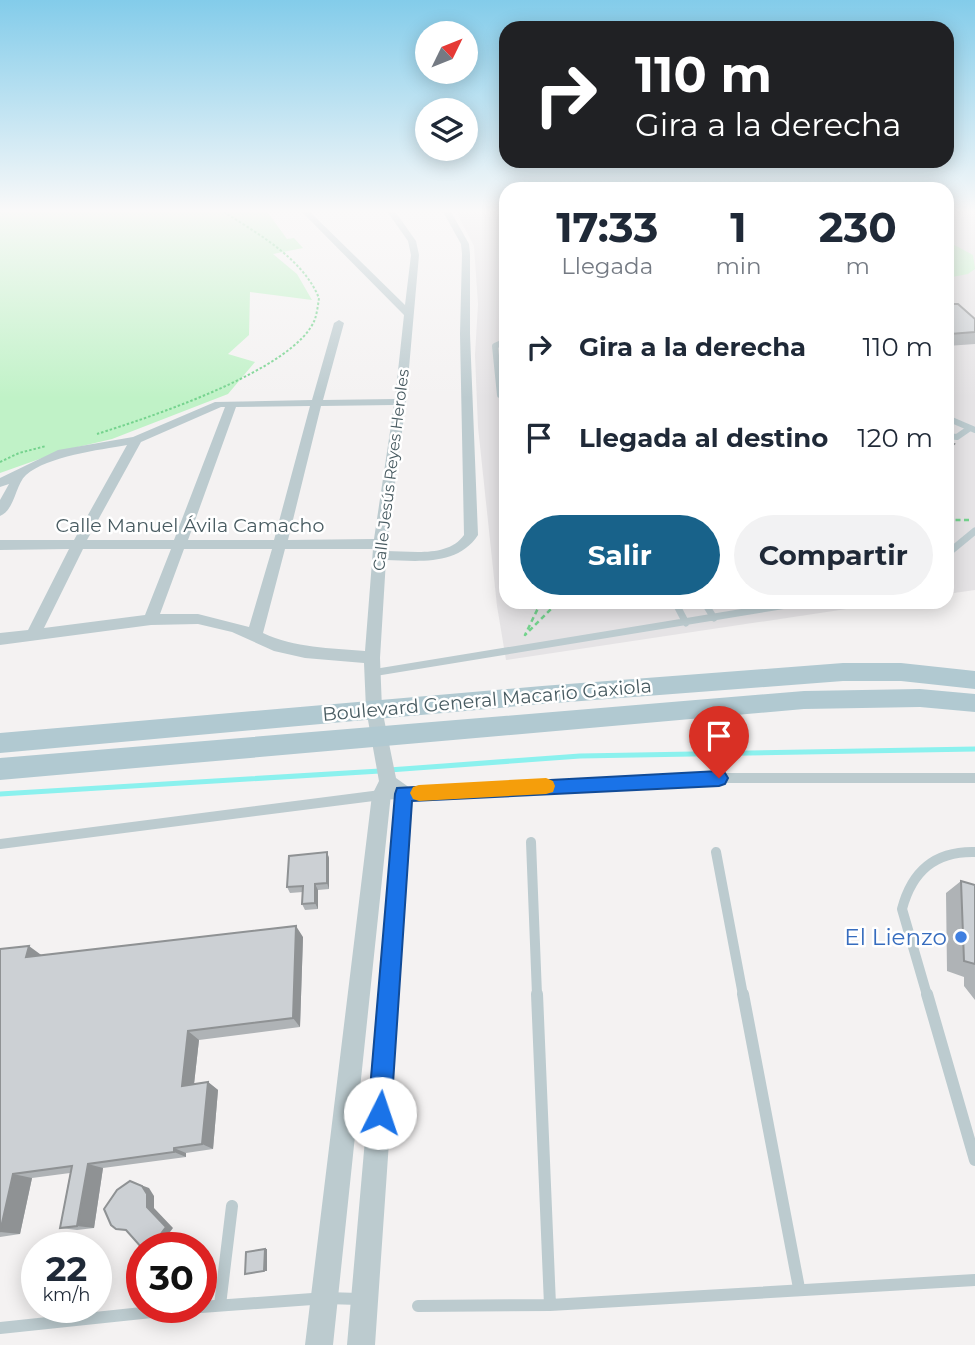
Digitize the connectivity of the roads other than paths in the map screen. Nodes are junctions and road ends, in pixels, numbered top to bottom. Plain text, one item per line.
1 (367, 273) edge
2 (413, 273) edge
3 (466, 273) edge
4 (410, 316) junction
5 (339, 323) dead end
6 (499, 344) edge
7 (499, 385) edge
8 (400, 402) junction
9 (232, 404) junction
10 (314, 404) junction
11 (954, 421) edge
12 (973, 429) edge
13 (954, 437) edge
14 (136, 440) junction
15 (20, 474) junction
16 (0, 483) edge
17 (0, 512) edge
18 (975, 531) edge
19 (281, 544) junction
20 (0, 545) edge
21 (78, 545) junction
22 (180, 545) junction
23 (954, 548) edge
24 (380, 550) junction
25 (679, 609) edge
26 (708, 609) edge
27 (765, 609) edge
28 (713, 618) junction
29 (152, 620) junction
30 (686, 623) junction
31 (33, 635) junction
32 (254, 637) junction
33 (0, 639) edge
34 (372, 665) junction
35 (975, 680) edge
36 (975, 703) edge
37 (374, 709) junction
38 (0, 743) edge
39 (381, 744) junction
40 (0, 769) edge
41 (975, 778) edge
42 (390, 787) junction
43 (531, 842) dead end
44 (0, 844) edge
45 (716, 852) dead end
46 (975, 852) edge
47 (975, 1160) edge
48 (232, 1206) dead end
49 (975, 1280) edge
50 (799, 1288) junction
51 (326, 1298) junction
52 (366, 1300) junction
53 (217, 1305) edge
54 (220, 1305) junction
55 (550, 1305) junction
56 (418, 1306) dead end
57 (126, 1315) edge
58 (0, 1328) edge
59 (319, 1345) edge
60 (360, 1345) edge

1 - 4 street
2 - 4 street, Calle Jesús Reyes Heroles
3 - 24 street, Calle Manuel Ávila Camacho
4 - 8 street, Calle Jesús Reyes Heroles
5 - 10 street
6 - 7 lane
8 - 10 street
8 - 24 street, Calle Jesús Reyes Heroles
9 - 10 street
9 - 14 street
9 - 22 street
10 - 19 street
11 - 12 lane
12 - 13 lane
14 - 15 street
14 - 21 street
15 - 16 street
15 - 17 street
18 - 23 lane
19 - 22 street, Calle Manuel Ávila Camacho
19 - 24 street, Calle Manuel Ávila Camacho
19 - 32 street
20 - 21 street, Calle Manuel Ávila Camacho
21 - 22 street, Calle Manuel Ávila Camacho
21 - 31 street
22 - 29 street
24 - 34 street, Calle Jesús Reyes Heroles
25 - 30 lane
26 - 28 lane
27 - 28 lane
28 - 30 lane
29 - 31 street
29 - 32 street
30 - 34 lane
31 - 33 street
32 - 34 street
34 - 37 street, Calle Jesús Reyes Heroles
35 - 37 main road, Boulevard General Macario Gaxiola
36 - 39 main road, Boulevard General Macario Gaxiola
37 - 38 main road, Boulevard General Macario Gaxiola
37 - 39 street, Calle Jesús Reyes Heroles
39 - 40 main road, Boulevard General Macario Gaxiola
39 - 42 street, Calle Jesús Reyes Heroles
41 - 42 lane
42 - 44 lane
42 - 51 street, Calle Jesús Reyes Heroles
42 - 52 street
43 - 55 lane
45 - 50 lane
46 - 47 lane
48 - 54 lane
49 - 50 lane
50 - 55 lane
51 - 52 lane
51 - 54 lane
51 - 59 street, Calle Jesús Reyes Heroles
52 - 60 street
53 - 54 lane
55 - 56 lane
57 - 58 lane

